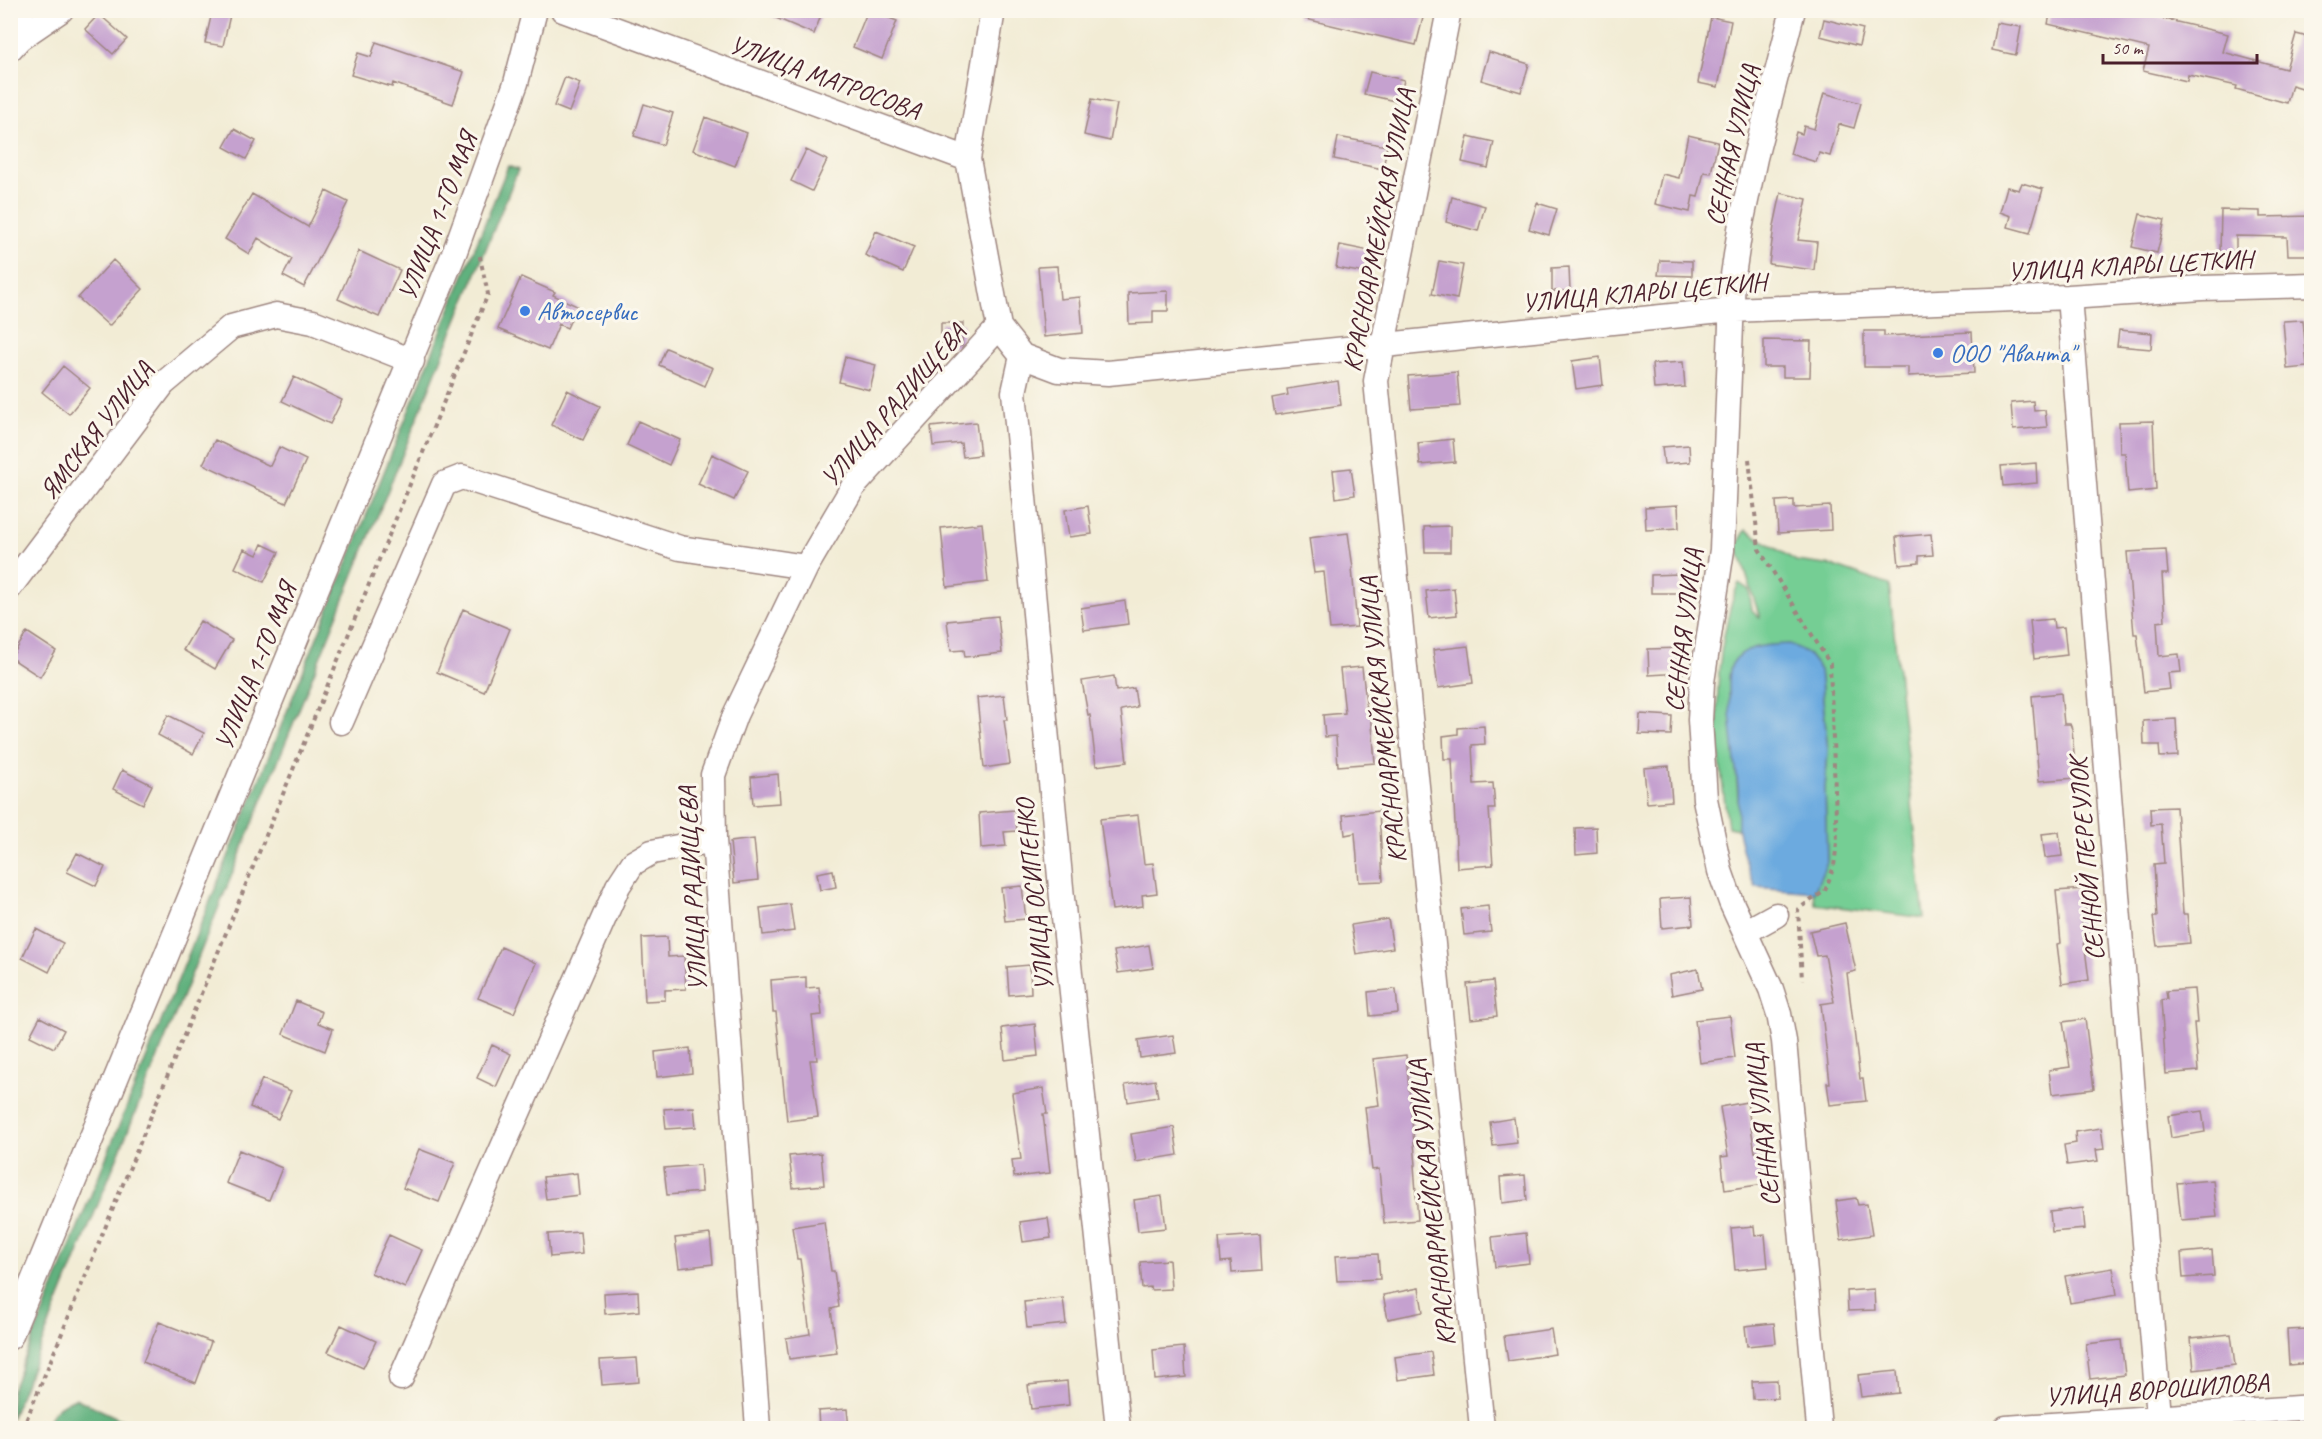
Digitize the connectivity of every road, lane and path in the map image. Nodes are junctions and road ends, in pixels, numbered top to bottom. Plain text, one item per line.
1 (21, 10) edge
2 (61, 10) edge
3 (535, 10) edge
4 (563, 10) edge
5 (993, 10) edge
6 (1449, 10) edge
7 (1793, 10) edge
8 (15, 44) edge
9 (968, 159) junction
10 (477, 244) dead end
11 (2312, 285) edge
12 (2069, 297) junction
13 (1731, 310) junction
14 (999, 327) junction
15 (1382, 347) junction
16 (1022, 356) junction
17 (412, 361) junction
18 (1749, 457) dead end
19 (806, 567) junction
20 (10, 587) edge
21 (341, 722) dead end
22 (714, 840) junction
23 (1776, 915) dead end
24 (1745, 932) junction
25 (1802, 980) dead end
26 (10, 1337) edge
27 (401, 1378) dead end
28 (2312, 1407) edge
29 (2159, 1417) junction
30 (23, 1428) edge
31 (758, 1428) edge
32 (1118, 1428) edge
33 (1482, 1428) edge
34 (1819, 1428) edge
35 (2006, 1428) edge

1 - 8 street
2 - 8 street
3 - 17 street, УЛИЦА 1-ГО МАЯ
4 - 9 street, УЛИЦА МАТРОСОВА
5 - 9 street
6 - 15 street, КРАСНОАРМЕЙСКАЯ УЛИЦА
7 - 13 street, СЕННАЯ УЛИЦА
9 - 14 street
10 - 30 path
11 - 12 street, УЛИЦА КЛАРЫ ЦЕТКИН
12 - 13 street, УЛИЦА КЛАРЫ ЦЕТКИН
12 - 29 street, СЕННОЙ ПЕРЕУЛОК
13 - 15 street, УЛИЦА КЛАРЫ ЦЕТКИН
13 - 24 street, СЕННАЯ УЛИЦА
14 - 16 street
14 - 19 street, УЛИЦА РАДИЩЕВА
15 - 16 street, УЛИЦА КЛАРЫ ЦЕТКИН
15 - 33 street, КРАСНОАРМЕЙСКАЯ УЛИЦА
16 - 32 street, УЛИЦА ОСИПЕНКО
17 - 20 street, ЯМСКАЯ УЛИЦА
17 - 26 street, УЛИЦА 1-ГО МАЯ
18 - 25 path
19 - 21 street
19 - 22 street, УЛИЦА РАДИЩЕВА
22 - 27 street
22 - 31 street, УЛИЦА РАДИЩЕВА
23 - 24 street
24 - 34 street, СЕННАЯ УЛИЦА
28 - 29 street, УЛИЦА ВОРОШИЛОВА
29 - 35 street, УЛИЦА ВОРОШИЛОВА

